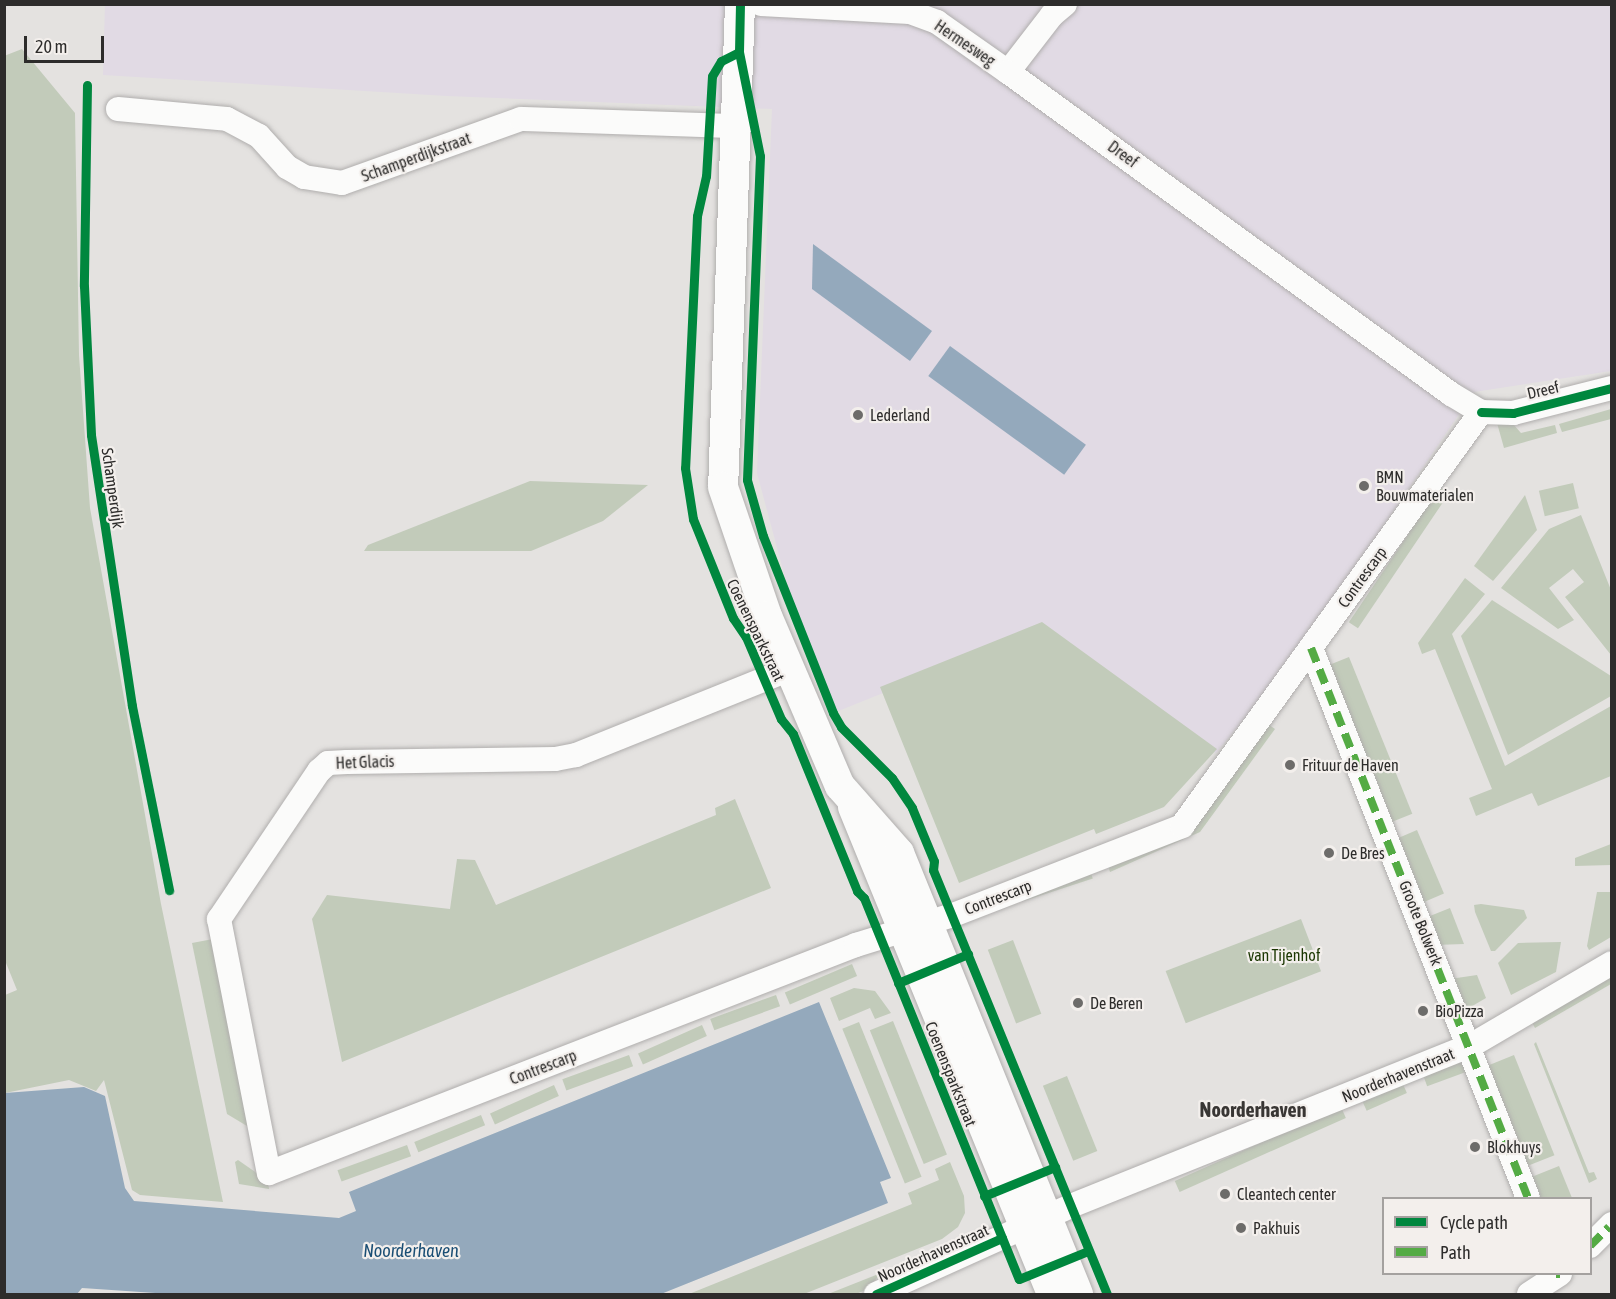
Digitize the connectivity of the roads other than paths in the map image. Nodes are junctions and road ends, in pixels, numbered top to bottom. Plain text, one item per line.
1 (740, 4) edge
2 (761, 4) edge
3 (1065, 4) edge
4 (1008, 72) junction
5 (118, 109) dead end
6 (735, 126) junction
7 (1611, 388) edge
8 (1481, 412) junction
9 (1311, 648) junction
10 (777, 674) junction
11 (928, 922) junction
12 (1611, 963) edge
13 (1470, 1046) junction
14 (269, 1173) joint
15 (1528, 1197) edge
16 (1035, 1222) junction
17 (1611, 1224) edge
18 (1592, 1244) edge
19 (1556, 1275) edge
20 (901, 1289) edge
21 (876, 1294) edge
22 (1052, 1294) edge
23 (1078, 1294) edge
24 (1529, 1294) edge

1 - 6 street, Coenensparkstraat
2 - 4 street, Hermesweg
3 - 4 street, Hermesweg
4 - 8 street, Dreef
5 - 6 street, Schamperdijkstraat
6 - 10 street, Coenensparkstraat
7 - 8 street, Dreef
8 - 9 street, Contrescarp
9 - 11 street, Contrescarp
9 - 13 street, Groote Bolwerk
10 - 11 street, Coenensparkstraat
10 - 14 street, Het Glacis
11 - 14 street, Contrescarp
11 - 16 street, Coenensparkstraat
12 - 13 street, Noorderhavenstraat
13 - 15 street, Groote Bolwerk
13 - 16 street, Noorderhavenstraat
16 - 20 street, Noorderhavenstraat
16 - 22 street, Coenensparkstraat
16 - 23 street, Coenensparkstraat
17 - 18 street
19 - 24 street
20 - 21 street, Noorderhavenstraat

